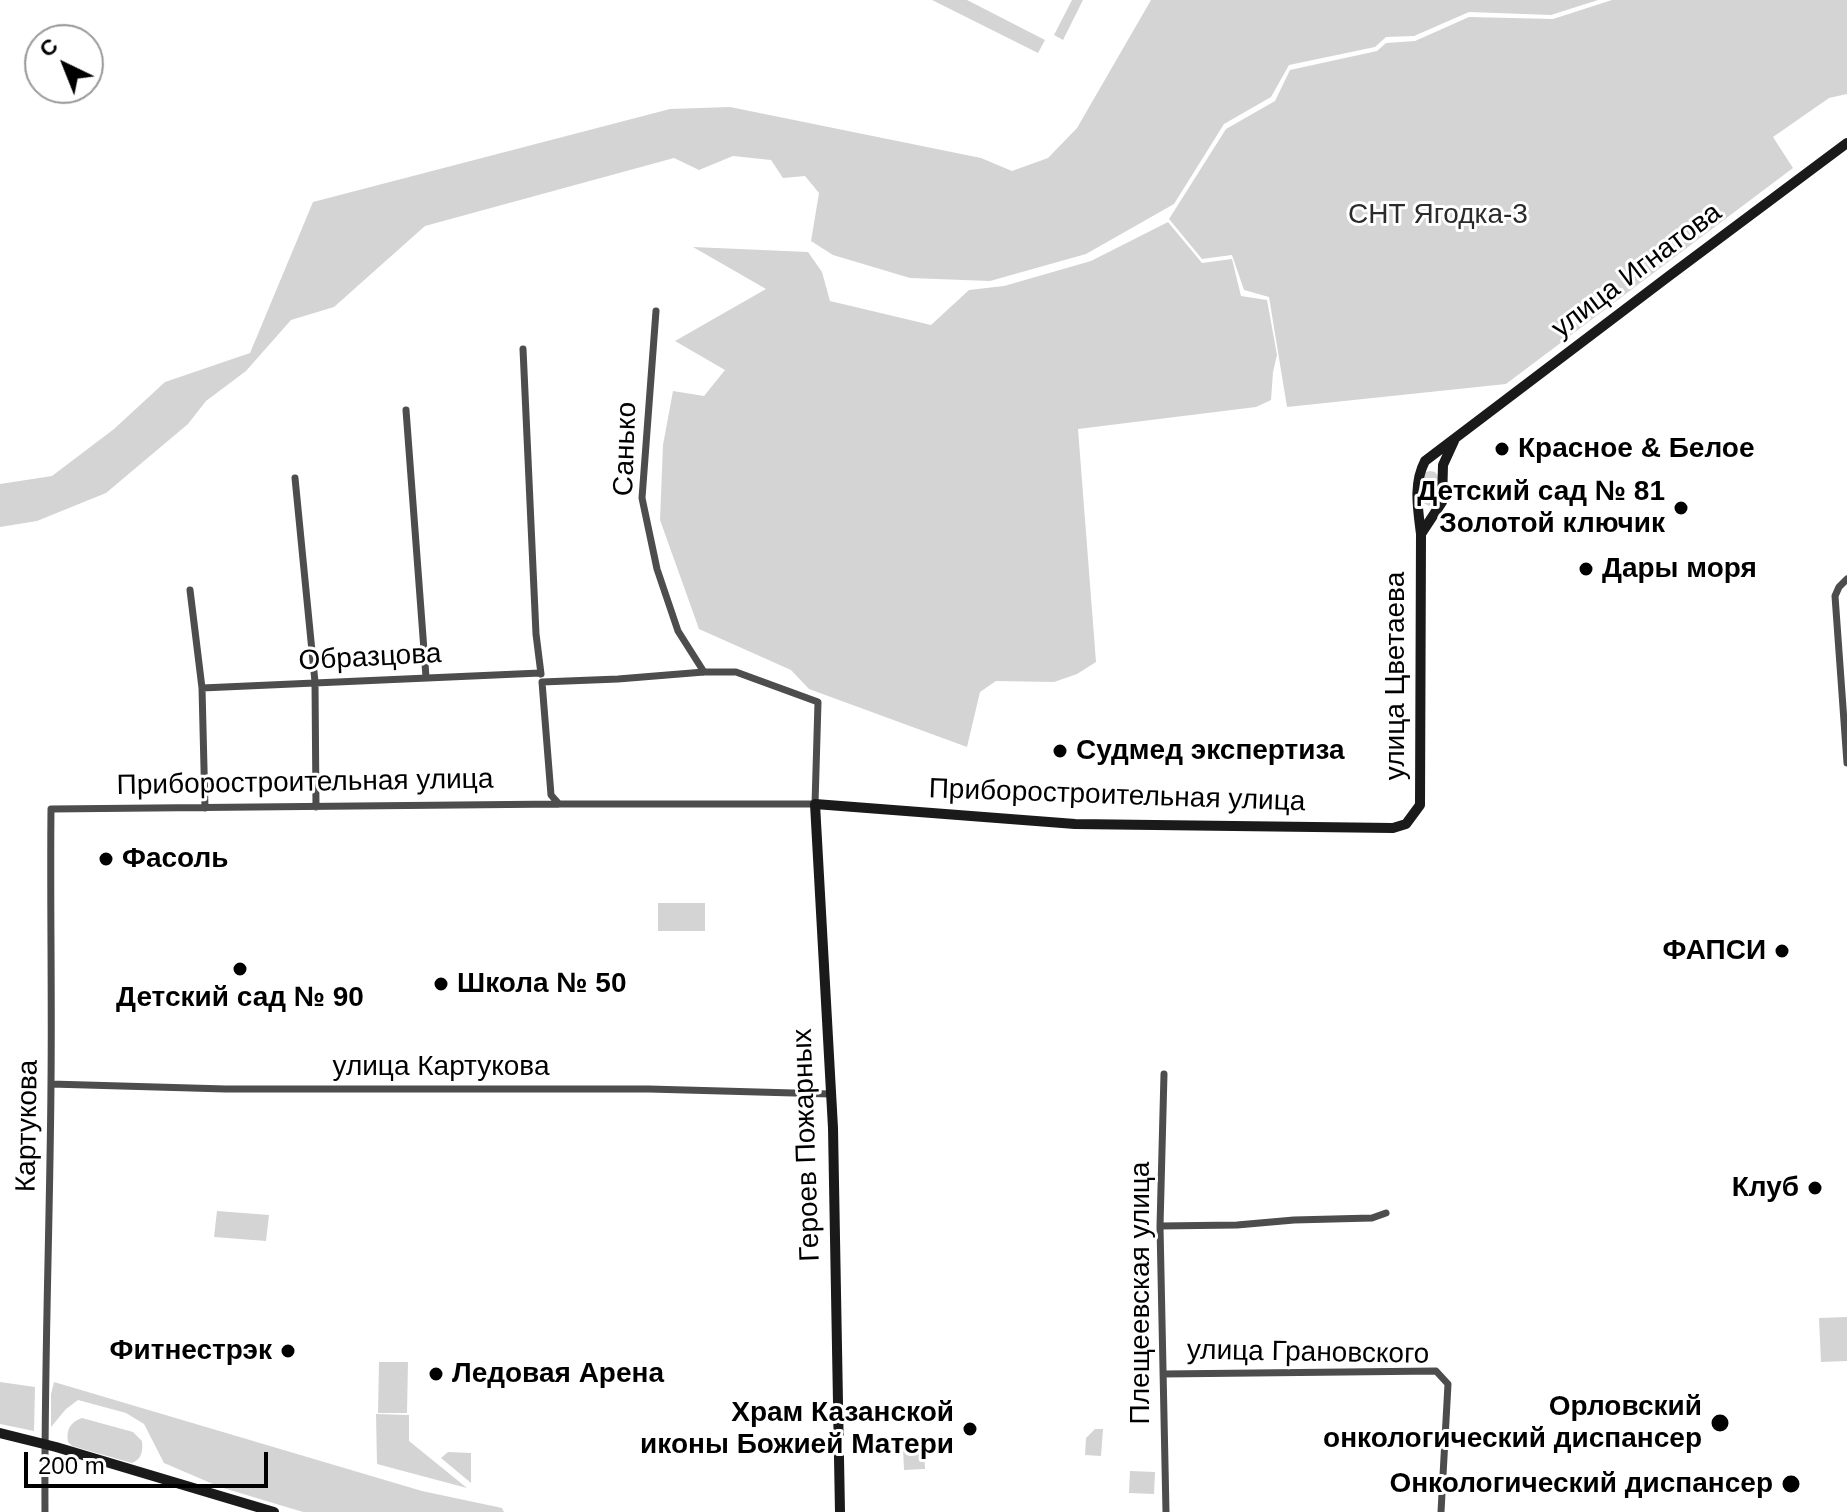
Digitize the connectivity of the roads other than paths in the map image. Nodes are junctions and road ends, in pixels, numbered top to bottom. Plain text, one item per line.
1 (1847, 143) edge
2 (656, 311) dead end
3 (523, 349) dead end
4 (406, 410) dead end
5 (1456, 438) junction
6 (1436, 470) junction
7 (1421, 472) junction
8 (295, 478) dead end
9 (1417, 504) junction
10 (1438, 508) junction
11 (1421, 534) junction
12 (1847, 579) edge
13 (190, 590) dead end
14 (704, 672) junction
15 (426, 677) junction
16 (541, 677) junction
17 (315, 682) junction
18 (202, 688) junction
19 (1847, 763) edge
20 (559, 804) junction
21 (815, 804) junction
22 (316, 807) junction
23 (205, 808) junction
24 (51, 809) joint
25 (1413, 816) joint
26 (1164, 1074) dead end
27 (51, 1084) junction
28 (830, 1094) junction
29 (1386, 1213) dead end
30 (1160, 1226) junction
31 (1163, 1374) junction
32 (0, 1433) edge
33 (45, 1444) junction
34 (45, 1512) edge
35 (274, 1512) edge
36 (840, 1512) edge
37 (1166, 1512) edge
38 (1441, 1512) edge

1 - 5 main road, улица Игнатова
2 - 14 street, Санько
3 - 16 street
4 - 15 street
5 - 6 main road
5 - 7 main road, улица Игнатова
6 - 7 street
6 - 10 main road
7 - 9 main road, улица Цветаева
8 - 17 street
9 - 10 street
9 - 11 main road, улица Цветаева
10 - 11 main road, улица Цветаева
11 - 25 main road, улица Цветаева
12 - 19 street
13 - 18 street
14 - 16 street
14 - 21 street
15 - 16 street, Образцова
15 - 17 street, Образцова
16 - 20 street
17 - 18 street, Образцова
17 - 22 street
18 - 23 street
20 - 21 street, Приборостроительная улица
20 - 22 street, Приборостроительная улица
21 - 25 main road, Приборостроительная улица
21 - 28 main road, Героев Пожарных
22 - 23 street, Приборостроительная улица
23 - 24 street, Приборостроительная улица
24 - 27 street, Картукова
26 - 30 street, Плещеевская улица
27 - 28 street, улица Картукова
27 - 33 street, Картукова
28 - 36 main road, Героев Пожарных
29 - 30 street
30 - 31 street, Плещеевская улица
31 - 37 street, Плещеевская улица
31 - 38 street, улица Грановского
32 - 33 main road
33 - 34 street, Картукова
33 - 35 main road

